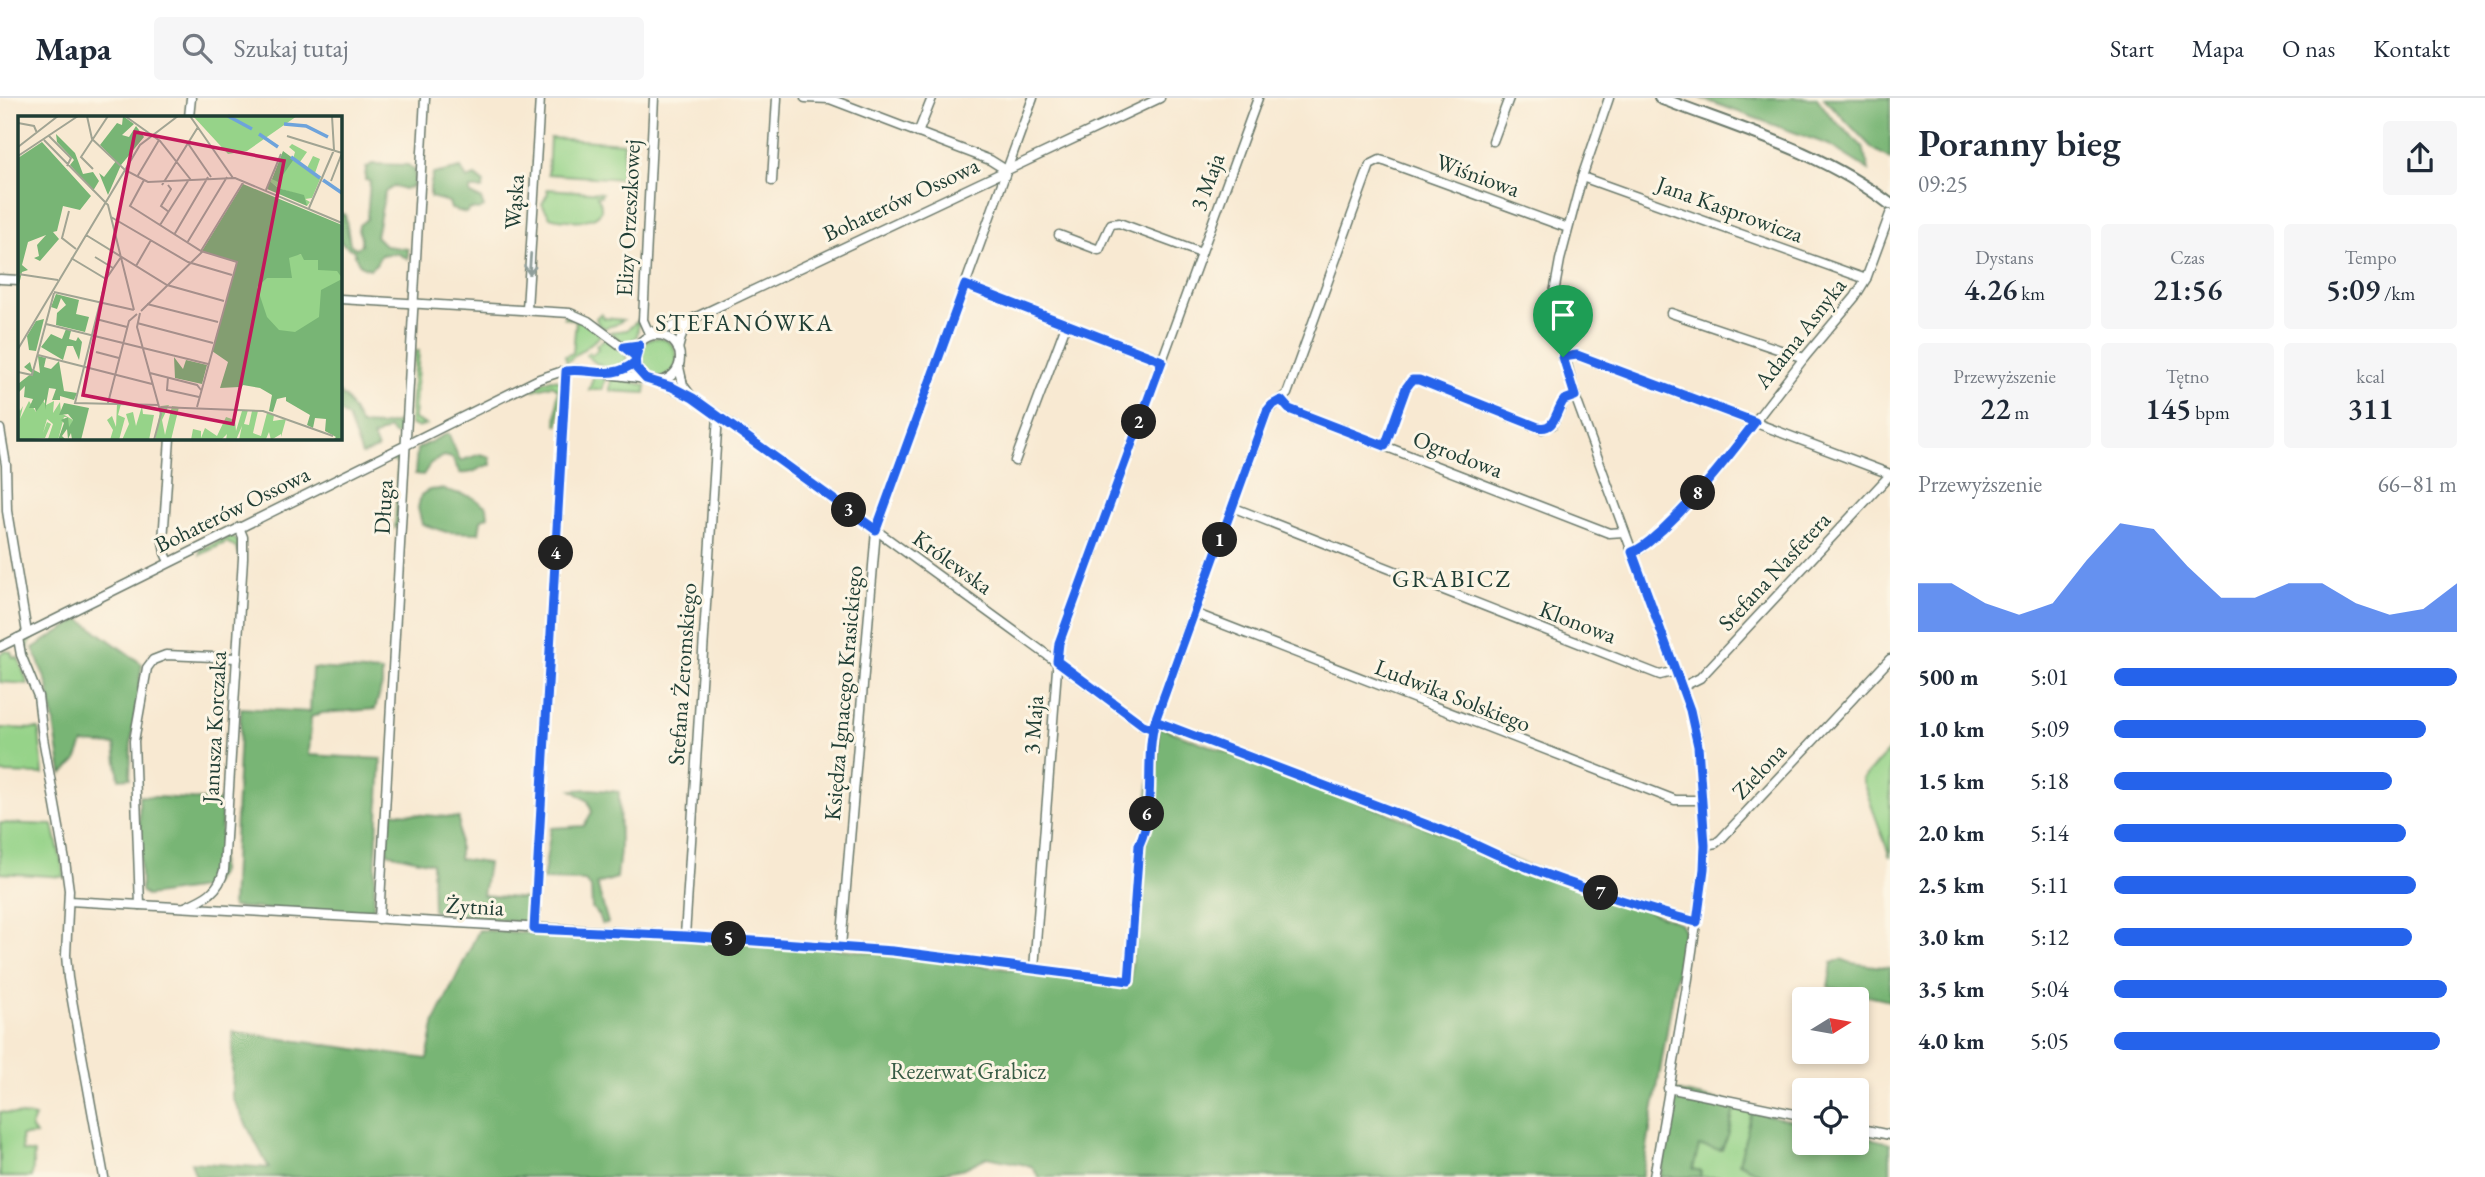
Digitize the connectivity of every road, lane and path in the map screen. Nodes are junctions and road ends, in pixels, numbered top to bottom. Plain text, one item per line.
1 (191, 98) edge
2 (425, 98) edge
3 (540, 98) edge
4 (654, 98) edge
5 (777, 98) edge
6 (805, 98) edge
7 (932, 98) edge
8 (1033, 98) edge
9 (1160, 98) edge
10 (1258, 98) edge
11 (1509, 98) edge
12 (1609, 98) edge
13 (1660, 98) edge
14 (830, 99) edge
15 (189, 116) edge
16 (918, 133) junction
17 (1493, 141) dead end
18 (1006, 170) junction
19 (1582, 177) junction
20 (772, 181) dead end
21 (1890, 204) edge
22 (1890, 214) edge
23 (1568, 228) junction
24 (1059, 235) dead end
25 (1201, 253) junction
26 (0, 279) edge
27 (1866, 279) junction
28 (18, 280) edge
29 (965, 285) junction
30 (341, 299) edge
31 (415, 303) junction
32 (527, 309) junction
33 (1671, 313) dead end
34 (692, 319) junction
35 (1066, 325) junction
36 (657, 334) junction
37 (639, 345) junction
38 (624, 347) junction
39 (678, 349) junction
40 (1563, 357) junction
41 (1804, 358) junction
42 (635, 359) junction
43 (1162, 361) junction
44 (678, 367) junction
45 (566, 371) junction
46 (612, 374) junction
47 (646, 379) junction
48 (659, 382) junction
49 (1575, 396) junction
50 (693, 398) junction
51 (1281, 400) junction
52 (718, 415) junction
53 (1755, 422) junction
54 (0, 429) edge
55 (170, 439) edge
56 (406, 444) junction
57 (1385, 446) junction
58 (1015, 461) dead end
59 (1890, 475) edge
60 (1232, 507) junction
61 (239, 527) junction
62 (876, 530) junction
63 (1624, 532) junction
64 (1632, 552) junction
65 (169, 562) junction
66 (1194, 613) junction
67 (27, 633) junction
68 (18, 638) junction
69 (0, 647) edge
70 (237, 658) junction
71 (1890, 659) edge
72 (1057, 661) junction
73 (1676, 671) junction
74 (1682, 687) junction
75 (1154, 725) junction
76 (1701, 800) junction
77 (1705, 845) junction
78 (69, 901) junction
79 (140, 905) junction
80 (183, 908) junction
81 (379, 919) junction
82 (1697, 922) junction
83 (534, 929) junction
84 (685, 936) junction
85 (841, 947) junction
86 (1034, 969) junction
87 (1668, 1088) junction
88 (1792, 1114) edge
89 (1869, 1131) edge
90 (1890, 1135) edge
91 (104, 1177) edge
92 (1654, 1177) edge

1 - 15 street
2 - 31 street, Długa
3 -> 32 street, Wąska
4 - 36 street, Elizy Orzeszkowej
5 - 20 street
6 - 14 street
7 - 16 street
8 - 18 street, Księdza Ignacego Krasickiego
9 - 18 street, Bohaterów Ossowa
10 - 25 street, 3 Maja
11 - 17 street
12 - 19 street
13 - 21 main road
14 - 16 street
16 - 18 street
18 - 29 street, Księdza Ignacego Krasickiego
18 - 34 street, Bohaterów Ossowa
19 - 23 street
19 - 27 street, Jana Kasprowicza
22 - 27 street, Adama Asnyka
23 - 40 street
23 - 51 street, Wiśniowa
24 - 25 street
25 - 43 street, 3 Maja
26 - 28 street
27 - 41 street, Adama Asnyka
29 - 35 street
29 - 62 street, Księdza Ignacego Krasickiego
30 - 31 street
31 - 32 street
31 - 56 street, Długa
32 - 38 street
33 - 41 street
34 - 36 street, Bohaterów Ossowa
34 - 39 street
35 - 43 street
35 - 58 street
36 - 37 street
36 - 39 street
37 - 38 street
37 - 42 street
38 - 42 street
39 - 44 street
40 - 49 street
40 - 53 street
41 - 53 street, Adama Asnyka
42 - 46 street
42 - 47 street
43 - 72 street, 3 Maja
44 - 48 street
44 - 50 street
45 - 46 street, Bohaterów Ossowa
45 - 56 street, Bohaterów Ossowa
45 - 83 street
46 - 47 street, Bohaterów Ossowa
47 - 48 street
48 - 50 street, Królewska
49 - 57 street
49 - 63 street
50 - 52 street, Królewska
51 - 57 street, Ogrodowa
51 - 60 street
52 - 62 street, Królewska
52 - 84 street, Stefana Żeromskiego
53 - 59 street
53 - 64 street, Adama Asnyka
54 - 67 street
55 - 65 street
56 - 61 street, Bohaterów Ossowa
56 - 81 street, Długa
57 - 63 street, Ogrodowa
59 - 74 street, Stefana Nasfetera
60 - 66 street
60 - 73 street, Klonowa
61 - 65 street, Bohaterów Ossowa
61 - 70 street, Janusza Korczaka
62 - 72 street, Królewska
62 - 85 street, Księdza Ignacego Krasickiego
63 - 64 street
64 - 73 street
65 - 67 street, Bohaterów Ossowa
66 - 75 street
66 - 76 street, Ludwika Solskiego
67 - 68 street, Bohaterów Ossowa
68 - 69 street, Bohaterów Ossowa
68 - 78 street
70 - 79 street
70 - 80 street, Janusza Korczaka
71 - 77 street, Zielona
72 - 75 street, Królewska
72 - 86 street, 3 Maja
73 - 74 street
74 - 76 street
75 - 82 street, Królewska
75 - 86 street, Żytnia
76 - 77 street
77 - 82 street
78 - 79 street, Żytnia
78 - 91 street
79 - 80 street, Żytnia
80 - 81 street, Żytnia
81 - 83 street, Żytnia
82 - 87 street
83 - 84 street, Żytnia
84 - 85 street, Żytnia
85 - 86 street, Żytnia
87 - 88 street
87 - 92 street
89 - 90 street

